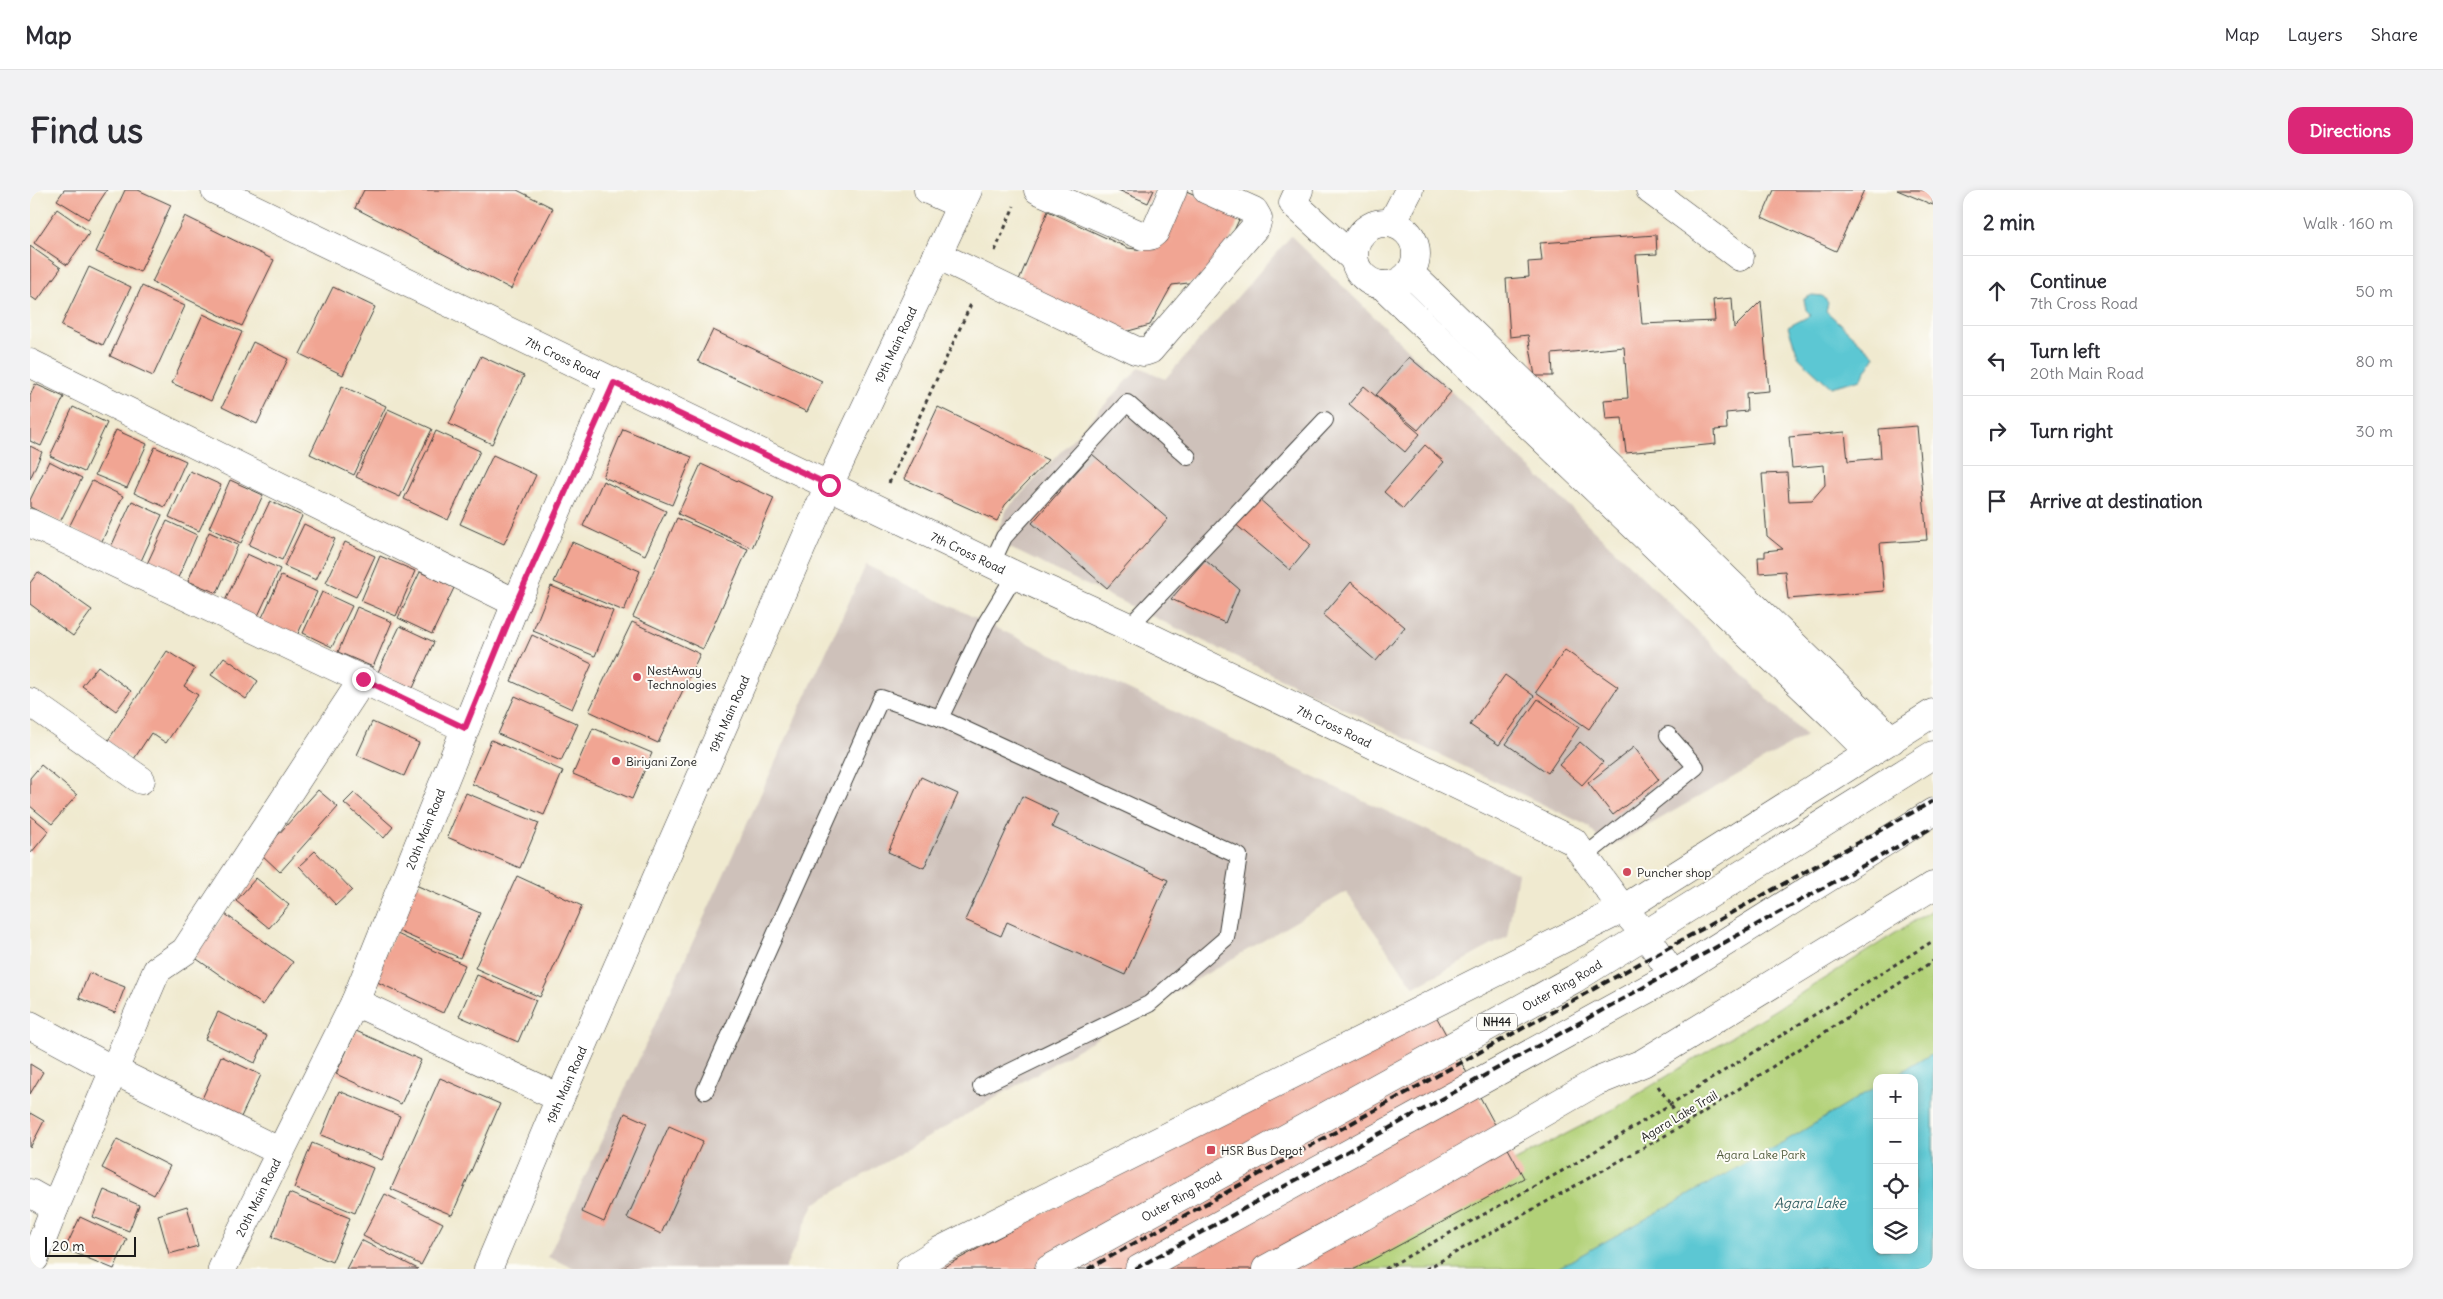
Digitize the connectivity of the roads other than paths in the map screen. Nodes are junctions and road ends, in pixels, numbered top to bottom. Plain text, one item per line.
1 (216, 190) edge
2 (928, 190) edge
3 (1173, 190) edge
4 (1207, 190) edge
5 (1409, 190) edge
6 (1650, 190) edge
7 (1028, 194) edge
8 (1296, 196) edge
9 (964, 197) edge
10 (1392, 223) junction
11 (937, 255) junction
12 (1740, 257) dead end
13 (1353, 258) junction
14 (1410, 273) junction
15 (1382, 285) junction
16 (30, 363) edge
17 (614, 383) junction
18 (1325, 420) dead end
19 (1188, 457) dead end
20 (829, 485) junction
21 (30, 523) edge
22 (992, 563) junction
23 (1015, 575) junction
24 (516, 603) junction
25 (1129, 627) junction
26 (363, 679) junction
27 (30, 702) edge
28 (1933, 713) edge
29 (940, 718) junction
30 (465, 728) junction
31 (1668, 735) dead end
32 (1880, 746) junction
33 (1933, 755) edge
34 (141, 780) dead end
35 (1933, 812) edge
36 (1585, 856) junction
37 (1933, 886) edge
38 (1623, 909) junction
39 (1646, 935) junction
40 (1673, 975) junction
41 (355, 1002) junction
42 (30, 1024) edge
43 (114, 1071) junction
44 (981, 1086) dead end
45 (706, 1092) dead end
46 (560, 1098) junction
47 (279, 1151) junction
48 (30, 1193) edge
49 (55, 1207) junction
50 (30, 1259) edge
51 (222, 1269) edge
52 (488, 1269) edge
53 (910, 1269) edge
54 (1049, 1269) edge
55 (1139, 1269) edge
56 (1266, 1269) edge

1 - 17 main road, 7th Cross Road
2 - 9 main road
3 - 7 main road
4 - 11 main road
5 - 10 main road
6 - 12 main road
8 - 13 main road
9 - 11 main road, 19th Main Road
10 - 13 main road
10 - 14 main road
11 - 20 main road, 19th Main Road
13 - 15 main road
14 - 15 main road
14 - 32 main road
15 - 32 main road
16 - 24 main road
17 - 20 main road, 7th Cross Road
17 - 24 main road, 20th Main Road
18 - 25 lane
19 - 22 lane
20 - 22 main road, 7th Cross Road
20 - 46 main road, 19th Main Road
21 - 26 main road
22 - 23 main road, 7th Cross Road
23 - 25 main road, 7th Cross Road
23 - 29 lane
24 - 30 main road, 20th Main Road
25 - 36 main road, 7th Cross Road
26 - 30 main road
26 - 43 main road
27 - 34 main road
28 - 32 main road
29 - 44 lane
29 - 45 lane
30 - 41 main road, 20th Main Road
31 - 36 lane
32 - 38 main road
33 - 39 main road, Outer Ring Road / NH44
35 - 40 main road
36 - 38 main road, 7th Cross Road
37 - 56 main road
38 - 39 main road, 7th Cross Road
38 - 53 main road
39 - 40 main road, 7th Cross Road
39 - 54 main road, Outer Ring Road / NH44
40 - 55 main road
41 - 46 main road
41 - 47 main road, 20th Main Road
42 - 43 main road
43 - 47 main road
43 - 49 main road
46 - 52 main road, 19th Main Road
47 - 51 main road, 20th Main Road
48 - 49 main road
49 - 50 main road

